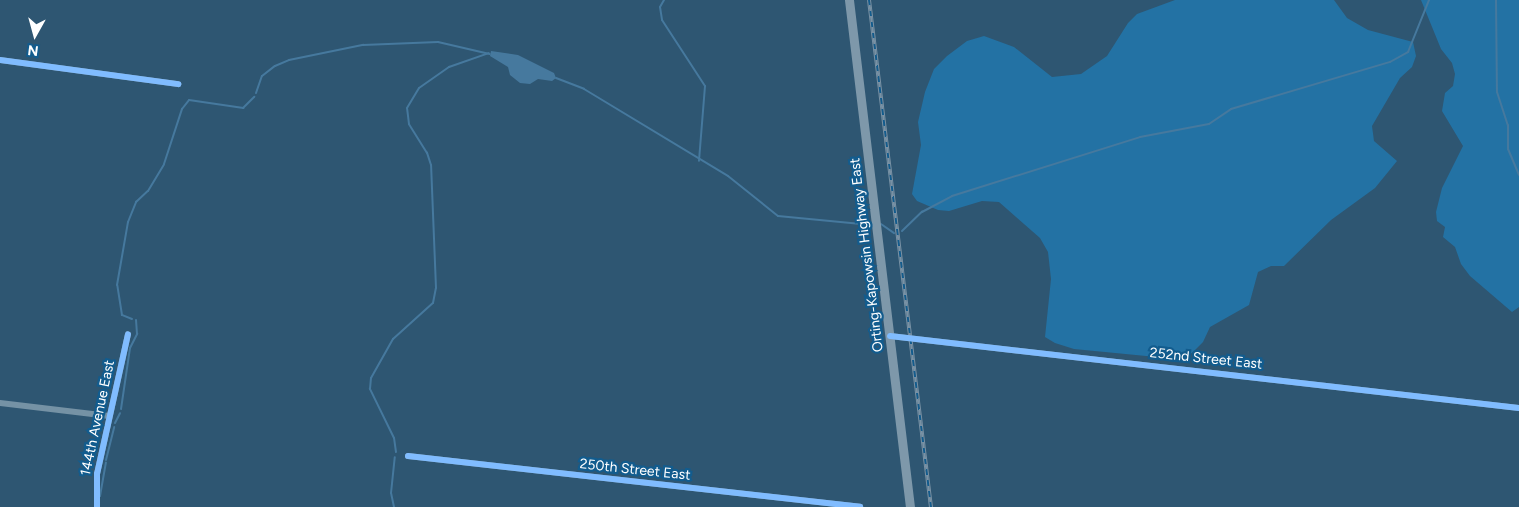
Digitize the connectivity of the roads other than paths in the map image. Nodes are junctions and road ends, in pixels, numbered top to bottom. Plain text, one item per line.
1 (850, 0) edge
2 (0, 60) edge
3 (178, 84) dead end
4 (128, 334) dead end
5 (890, 336) junction
6 (0, 404) edge
7 (1519, 408) edge
8 (109, 416) junction
9 (408, 456) dead end
10 (97, 507) edge
11 (860, 507) edge
12 (910, 507) edge

1 - 5 main road, Orting-Kapowsin Highway East
2 - 3 street
4 - 8 street, 144th Avenue East
5 - 7 street, 252nd Street East
5 - 12 main road, Orting-Kapowsin Highway East
6 - 8 street
8 - 10 street, 144th Avenue East
9 - 11 street, 250th Street East

